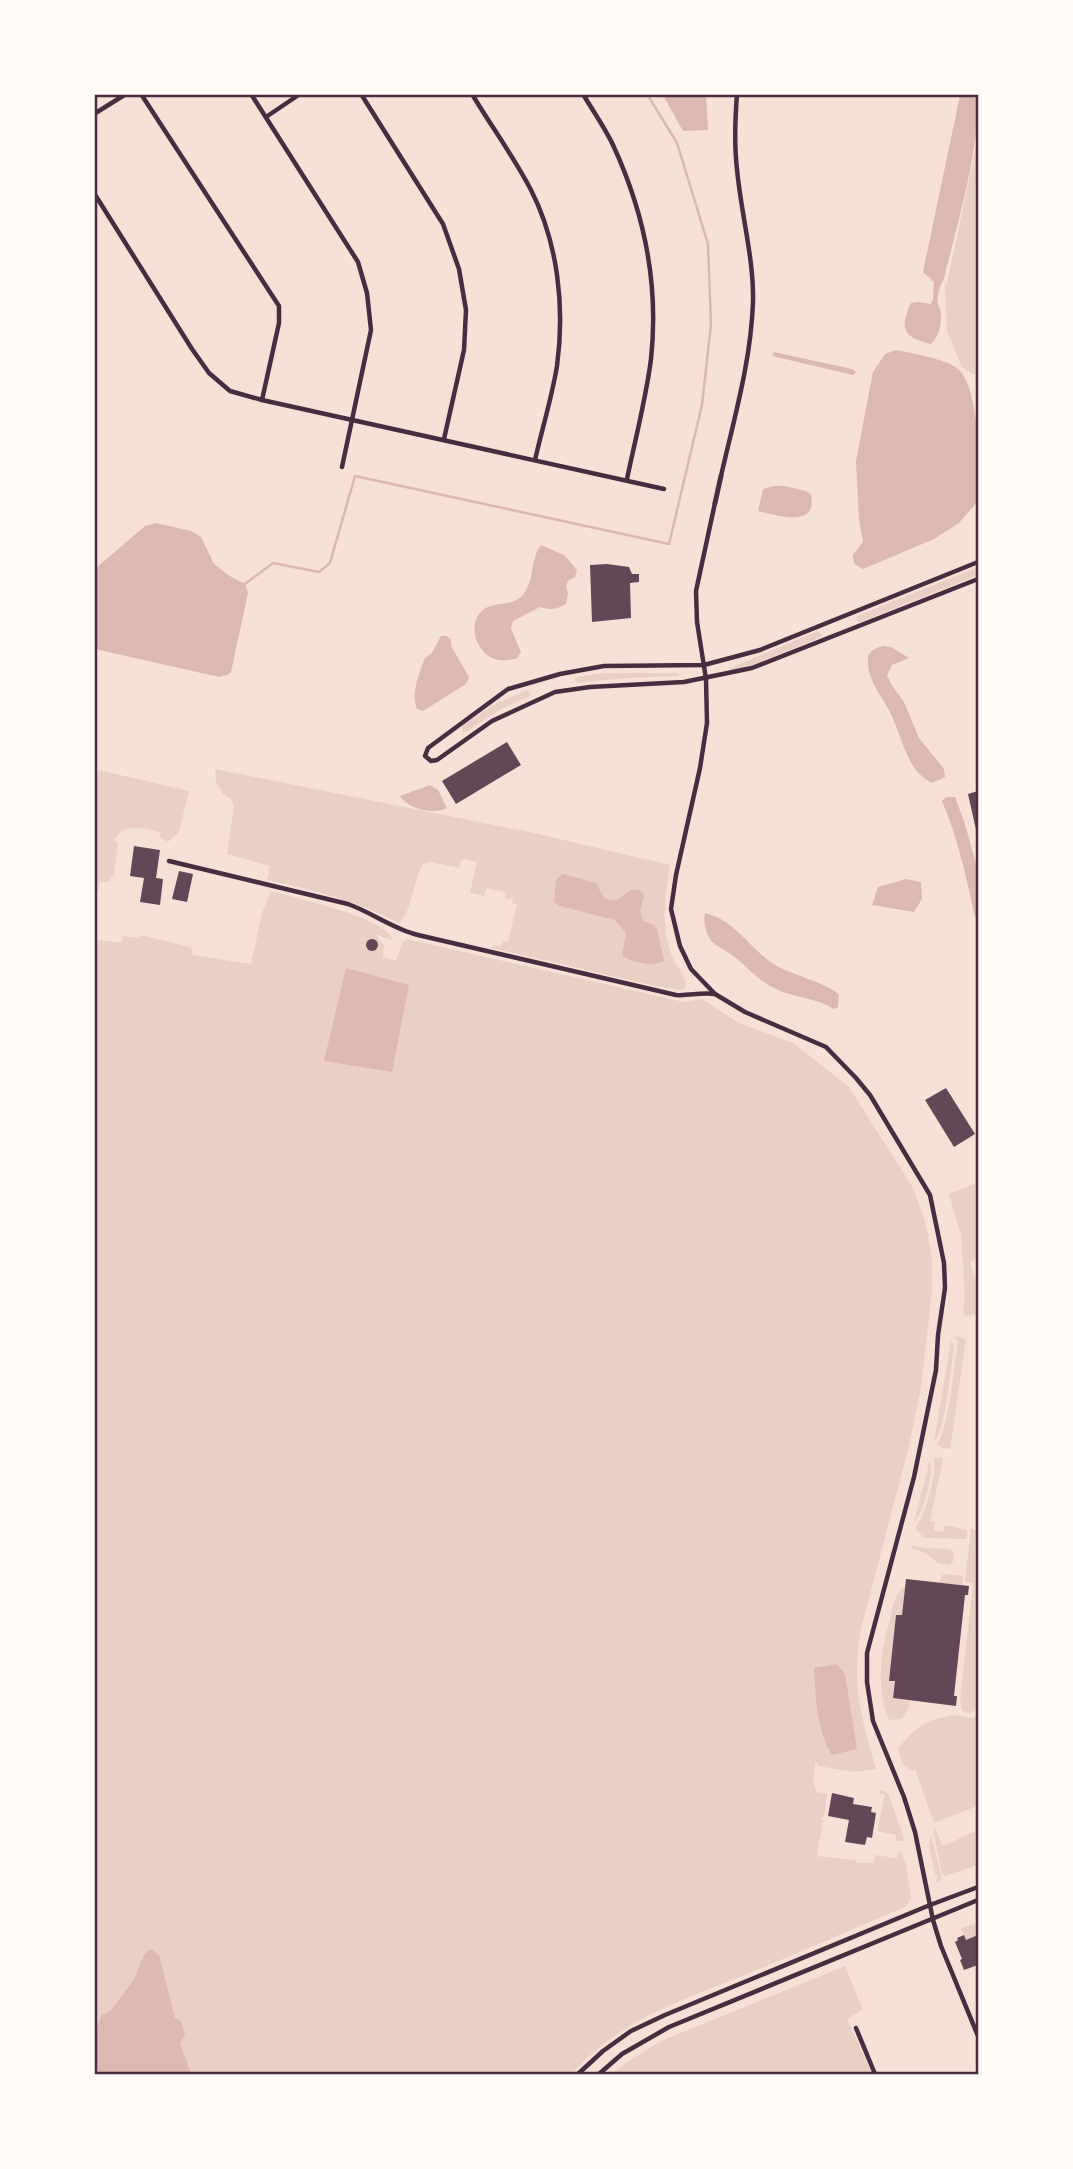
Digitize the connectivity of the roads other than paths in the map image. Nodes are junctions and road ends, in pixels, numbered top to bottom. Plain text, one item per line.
1 (125, 94) edge
2 (141, 94) edge
3 (251, 94) edge
4 (299, 94) edge
5 (361, 94) edge
6 (472, 94) edge
7 (583, 94) edge
8 (737, 94) edge
9 (94, 114) edge
10 (266, 117) junction
11 (94, 193) edge
12 (261, 400) junction
13 (354, 419) junction
14 (444, 439) junction
15 (535, 460) junction
16 (342, 467) dead end
17 (721, 476) joint
18 (627, 480) junction
19 (664, 489) dead end
20 (715, 503) joint
21 (978, 562) edge
22 (978, 579) edge
23 (704, 665) junction
24 (706, 679) junction
25 (169, 861) dead end
26 (715, 994) junction
27 (978, 1887) edge
28 (978, 1900) edge
29 (930, 1905) junction
30 (933, 1920) junction
31 (856, 2028) dead end
32 (978, 2036) edge
33 (578, 2074) edge
34 (599, 2074) edge
35 (875, 2074) edge

1 - 9 street
2 - 12 street
3 - 10 street
4 - 10 street
5 - 14 street
6 - 15 street
7 - 18 street
8 - 17 street
10 - 13 street
11 - 12 street
12 - 13 street
13 - 14 street
13 - 16 street
14 - 15 street
15 - 18 street
17 - 20 street
18 - 19 street
20 - 23 street
21 - 23 street
22 - 24 street
23 - 24 street
23 - 24 street
24 - 26 street
25 - 26 street
26 - 29 street
27 - 29 street
28 - 30 street
29 - 30 street
29 - 33 street
30 - 32 street
30 - 34 street
31 - 35 street

